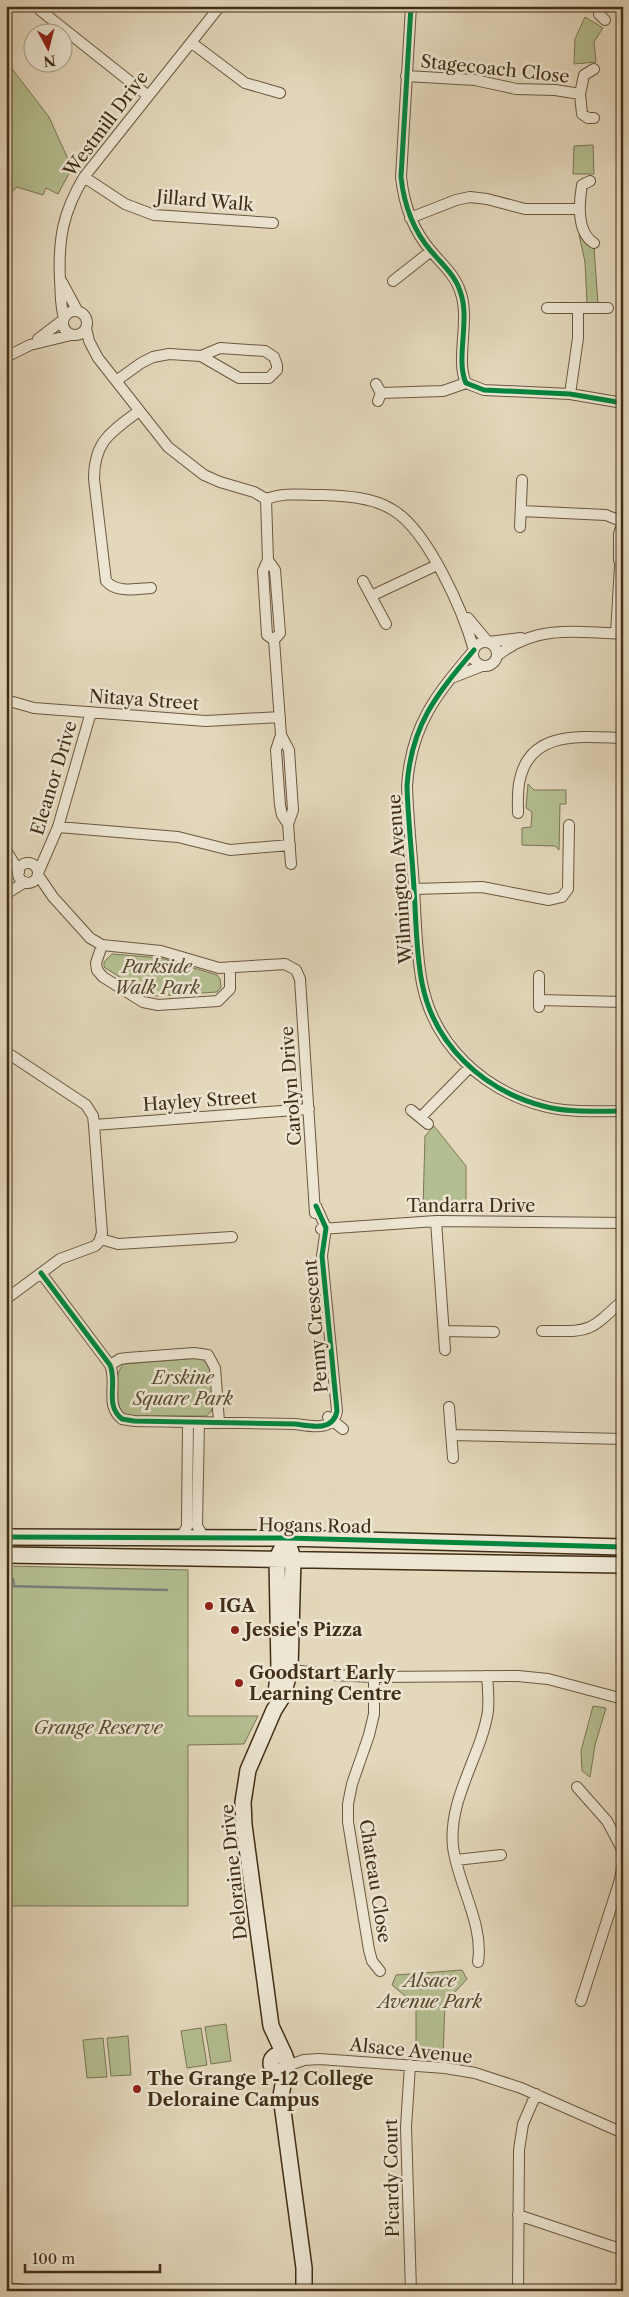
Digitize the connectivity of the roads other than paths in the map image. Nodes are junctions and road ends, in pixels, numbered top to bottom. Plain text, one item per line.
1 (220, 6) edge
2 (410, 6) edge
3 (600, 6) edge
4 (40, 10) dead end
5 (605, 20) dead end
6 (192, 43) junction
7 (594, 69) dead end
8 (406, 76) junction
9 (280, 93) dead end
10 (580, 94) junction
11 (147, 95) junction
12 (594, 118) dead end
13 (84, 177) junction
14 (590, 181) dead end
15 (578, 209) junction
16 (410, 218) junction
17 (273, 223) dead end
18 (594, 243) dead end
19 (431, 251) junction
20 (60, 279) junction
21 (393, 280) dead end
22 (547, 308) dead end
23 (578, 308) junction
24 (608, 308) dead end
25 (77, 310) junction
26 (63, 319) junction
27 (86, 328) junction
28 (73, 335) junction
29 (30, 345) junction
30 (201, 356) junction
31 (6, 357) edge
32 (98, 358) junction
33 (116, 382) junction
34 (466, 383) junction
35 (379, 392) dead end
36 (570, 394) junction
37 (623, 403) edge
38 (139, 411) junction
39 (522, 480) dead end
40 (266, 499) junction
41 (521, 511) junction
42 (623, 522) edge
43 (520, 527) dead end
44 (623, 552) edge
45 (437, 565) junction
46 (620, 566) junction
47 (363, 581) dead end
48 (151, 588) dead end
49 (371, 596) junction
50 (463, 615) junction
51 (386, 624) dead end
52 (620, 633) edge
53 (527, 638) junction
54 (488, 642) junction
55 (474, 650) junction
56 (497, 656) junction
57 (482, 666) junction
58 (453, 678) junction
59 (6, 700) edge
60 (91, 712) junction
61 (280, 717) junction
62 (623, 738) edge
63 (518, 813) dead end
64 (569, 825) dead end
65 (58, 826) junction
66 (290, 845) junction
67 (8, 852) edge
68 (48, 853) junction
69 (28, 863) junction
70 (291, 864) dead end
71 (38, 874) junction
72 (23, 878) junction
73 (414, 888) junction
74 (7, 893) edge
75 (53, 898) junction
76 (102, 945) junction
77 (230, 967) junction
78 (538, 976) dead end
79 (623, 1002) edge
80 (6, 1052) edge
81 (469, 1068) junction
82 (309, 1109) junction
83 (412, 1110) dead end
84 (623, 1112) edge
85 (94, 1126) junction
86 (436, 1221) junction
87 (623, 1223) edge
88 (323, 1228) junction
89 (232, 1237) dead end
90 (101, 1239) junction
91 (41, 1273) junction
92 (6, 1299) edge
93 (623, 1300) edge
94 (444, 1331) junction
95 (542, 1331) dead end
96 (496, 1333) dead end
97 (445, 1350) dead end
98 (110, 1365) junction
99 (449, 1408) dead end
100 (331, 1419) junction
101 (188, 1422) junction
102 (199, 1422) junction
103 (219, 1422) junction
104 (343, 1429) dead end
105 (451, 1435) junction
106 (623, 1439) edge
107 (453, 1458) dead end
108 (6, 1537) edge
109 (180, 1538) junction
110 (205, 1538) junction
111 (286, 1538) junction
112 (623, 1547) edge
113 (6, 1555) edge
114 (277, 1558) junction
115 (293, 1558) junction
116 (623, 1565) edge
117 (286, 1627) junction
118 (285, 1669) junction
119 (487, 1676) junction
120 (374, 1677) junction
121 (623, 1699) edge
122 (577, 1788) dead end
123 (623, 1851) edge
124 (500, 1855) dead end
125 (456, 1860) junction
126 (623, 1864) edge
127 (478, 1962) dead end
128 (380, 1971) dead end
129 (581, 2000) dead end
130 (282, 2063) junction
131 (410, 2065) junction
132 (536, 2094) junction
133 (623, 2133) edge
134 (518, 2215) junction
135 (623, 2250) edge
136 (6, 2288) edge
137 (32, 2291) edge
138 (304, 2291) edge
139 (411, 2291) edge
140 (518, 2291) edge

1 - 6 street, Westmill Drive
2 - 8 street
3 - 5 street
4 - 11 street
6 - 9 street
6 - 11 street, Westmill Drive
7 - 10 street, Stagecoach Close
8 - 10 street, Stagecoach Close
8 - 16 street
10 - 12 street, Stagecoach Close
11 - 13 street, Westmill Drive
13 - 17 street, Jillard Walk
13 - 20 street, Westmill Drive
14 - 15 street
15 - 16 street
15 - 18 street
16 - 19 street
19 - 21 street
19 - 34 street
20 - 25 street, Westmill Drive
20 - 26 street, Westmill Drive
22 - 23 street
23 - 24 street
23 - 36 street
25 - 26 street
25 - 27 street
26 - 28 street
26 - 29 street
27 - 28 street
27 - 32 street
28 - 29 street
28 - 32 street
29 - 31 street
30 - 30 street
30 - 33 street
32 - 33 street
33 - 38 street
34 - 35 street
34 - 36 street
36 - 37 street
38 - 40 street
38 - 48 street
39 - 41 street
40 - 45 street
40 - 61 street
41 - 42 street
41 - 43 street
42 - 46 street
44 - 46 street
45 - 49 street
45 - 50 street
46 - 52 street
47 - 49 street
49 - 51 street
50 - 54 street
50 - 55 street
52 - 53 street
53 - 54 street
53 - 56 street
54 - 55 street
54 - 56 street
55 - 57 street
55 - 58 street, Wilmington Avenue
56 - 57 street
57 - 58 street, Wilmington Avenue
58 - 73 street, Wilmington Avenue
59 - 60 street, Nitaya Street
60 - 61 street, Nitaya Street
60 - 65 street, Eleanor Drive
61 - 66 street
62 - 63 street
64 - 73 street
65 - 66 street
65 - 68 street, Eleanor Drive
66 - 70 street
67 - 69 street
67 - 72 street
68 - 69 street, Eleanor Drive
68 - 71 street, Eleanor Drive
69 - 71 street
69 - 72 street
71 - 72 street
71 - 75 street
72 - 74 street
72 - 75 street
73 - 81 street, Wilmington Avenue
75 - 76 street
76 - 77 street
76 - 77 street
77 - 82 street, Carolyn Drive
78 - 79 street
80 - 85 street
81 - 83 street
81 - 84 street, Wilmington Avenue
82 - 85 street, Hayley Street
82 - 88 street, Carolyn Drive
85 - 90 street
86 - 87 street, Tandarra Drive
86 - 88 street, Tandarra Drive
86 - 94 street
88 - 100 street, Penny Crescent
89 - 90 street
90 - 91 street
91 - 92 street
91 - 98 street
93 - 95 street
94 - 96 street
94 - 97 street
98 - 101 street
98 - 103 street
99 - 105 street
100 - 103 street
100 - 104 street
101 - 102 street
101 - 109 street
102 - 103 street
102 - 110 street
105 - 106 street
105 - 107 street
108 - 109 street, Hogans Road
109 - 110 street, Hogans Road
110 - 111 street, Hogans Road
111 - 112 street, Hogans Road
111 - 114 street
111 - 115 street
113 - 114 street, Hogans Road
114 - 115 street, Hogans Road
114 - 117 street, Deloraine Drive
115 - 116 street, Hogans Road
115 - 117 street, Deloraine Drive
117 - 118 street, Deloraine Drive
118 - 120 street
118 - 130 street, Deloraine Drive
119 - 120 street
119 - 121 street
119 - 125 street
120 - 128 street, Chateau Close
122 - 123 street
124 - 125 street
125 - 127 street
126 - 129 street
130 - 131 street, Alsace Avenue
130 - 138 street, Deloraine Drive
131 - 132 street, Alsace Avenue
131 - 139 street, Picardy Court
132 - 133 street, Alsace Avenue
132 - 134 street
134 - 135 street
134 - 140 street
136 - 137 street

